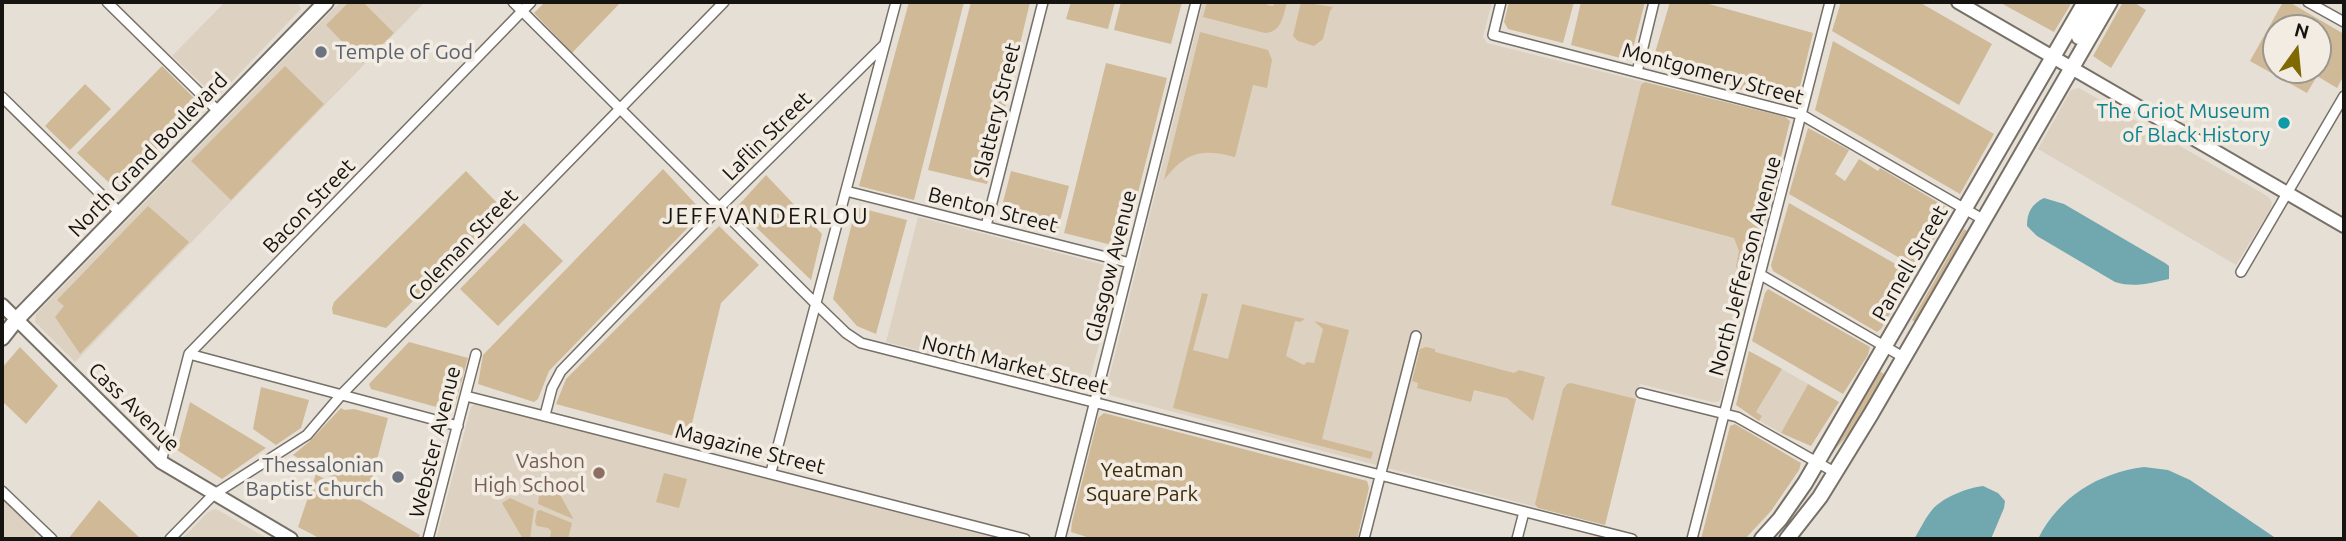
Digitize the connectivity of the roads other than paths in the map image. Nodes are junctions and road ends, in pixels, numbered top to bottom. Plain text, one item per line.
1 (107, 2) edge
2 (513, 2) edge
3 (531, 2) edge
4 (724, 2) edge
5 (896, 2) edge
6 (1043, 2) edge
7 (1196, 2) edge
8 (1501, 2) edge
9 (1654, 2) edge
10 (1830, 2) edge
11 (1958, 2) edge
12 (2085, 2) edge
13 (2097, 2) edge
14 (2110, 2) edge
15 (2308, 2) edge
16 (317, 5) edge
17 (522, 11) junction
18 (2344, 22) edge
19 (885, 44) junction
20 (2053, 57) junction
21 (2072, 68) junction
22 (1637, 72) junction
23 (2344, 96) edge
24 (2, 97) edge
25 (619, 109) junction
26 (219, 112) junction
27 (1802, 115) junction
28 (846, 191) junction
29 (2288, 193) junction
30 (719, 208) junction
31 (1966, 209) junction
32 (120, 213) junction
33 (1984, 219) junction
34 (986, 226) junction
35 (2344, 226) edge
36 (1130, 263) junction
37 (2241, 272) dead end
38 (1761, 275) junction
39 (2, 304) edge
40 (816, 304) junction
41 (17, 319) junction
42 (1416, 335) dead end
43 (2, 338) edge
44 (1886, 347) junction
45 (189, 354) junction
46 (476, 354) dead end
47 (1903, 358) junction
48 (1641, 393) dead end
49 (342, 394) junction
50 (466, 396) junction
51 (1095, 404) junction
52 (1724, 413) junction
53 (545, 415) junction
54 (458, 426) junction
55 (160, 462) junction
56 (1817, 462) junction
57 (771, 472) junction
58 (1836, 473) junction
59 (1380, 476) junction
60 (2, 491) edge
61 (213, 495) junction
62 (1524, 512) junction
63 (52, 539) edge
64 (170, 539) edge
65 (290, 539) edge
66 (428, 539) edge
67 (1025, 539) edge
68 (1063, 539) edge
69 (1364, 539) edge
70 (1517, 539) edge
71 (1632, 539) edge
72 (1692, 539) edge
73 (1762, 539) edge
74 (1787, 539) edge

1 - 26 street
2 - 17 street, North Market Street
3 - 17 street, Bacon Street
4 - 25 street, Coleman Street
5 - 19 street
6 - 34 street, Slattery Street
7 - 36 street, Glasgow Avenue
8 - 22 street, Montgomery Street
9 - 22 street
10 - 27 street, North Jefferson Avenue
11 - 20 street
12 - 20 main road, Parnell Street
13 - 21 main road
14 - 21 main road, Parnell Street
15 - 18 street
16 - 26 main road, North Grand Boulevard
17 - 25 street, North Market Street
17 - 45 street, Bacon Street
19 - 28 street
19 - 30 street, Laflin Street
20 - 21 street
20 - 31 main road, Parnell Street
21 - 29 street
21 - 33 main road, Parnell Street
22 - 27 street, Montgomery Street
23 - 29 street
24 - 32 street
25 - 30 street, North Market Street
25 - 49 street, Coleman Street
26 - 32 main road, North Grand Boulevard
27 - 31 street, Montgomery Street
27 - 38 street, North Jefferson Avenue
28 - 34 street, Benton Street
28 - 40 street
29 - 35 street
29 - 37 street
30 - 40 street, North Market Street
30 - 53 street, Laflin Street
31 - 33 street, Montgomery Street
31 - 44 main road, Parnell Street
32 - 41 main road, North Grand Boulevard
33 - 47 main road, Parnell Street
34 - 36 street, Benton Street
36 - 51 street, Glasgow Avenue
38 - 44 street
38 - 52 street, North Jefferson Avenue
39 - 41 street, Cass Avenue
40 - 51 street, North Market Street
40 - 57 street
41 - 43 main road, North Grand Boulevard
41 - 55 street, Cass Avenue
42 - 59 street
44 - 47 street
44 - 56 main road, Parnell Street
45 - 49 street
45 - 55 street, Bacon Street
46 - 50 street, Webster Avenue
47 - 58 main road, Parnell Street
48 - 52 street
49 - 54 street
49 - 61 street, Coleman Street
50 - 53 street, Magazine Street
50 - 54 street, Webster Avenue
51 - 59 street, North Market Street
51 - 68 street, Glasgow Avenue
52 - 56 street
52 - 72 street, North Jefferson Avenue
53 - 57 street, Magazine Street
54 - 66 street, Webster Avenue
55 - 61 street, Cass Avenue
56 - 58 street
56 - 73 main road, Parnell Street
57 - 67 street, Magazine Street
58 - 74 main road, Parnell Street
59 - 62 street, North Market Street
59 - 69 street
60 - 63 street
61 - 64 street, Coleman Street
61 - 65 street, Cass Avenue
62 - 70 street
62 - 71 street, North Market Street

